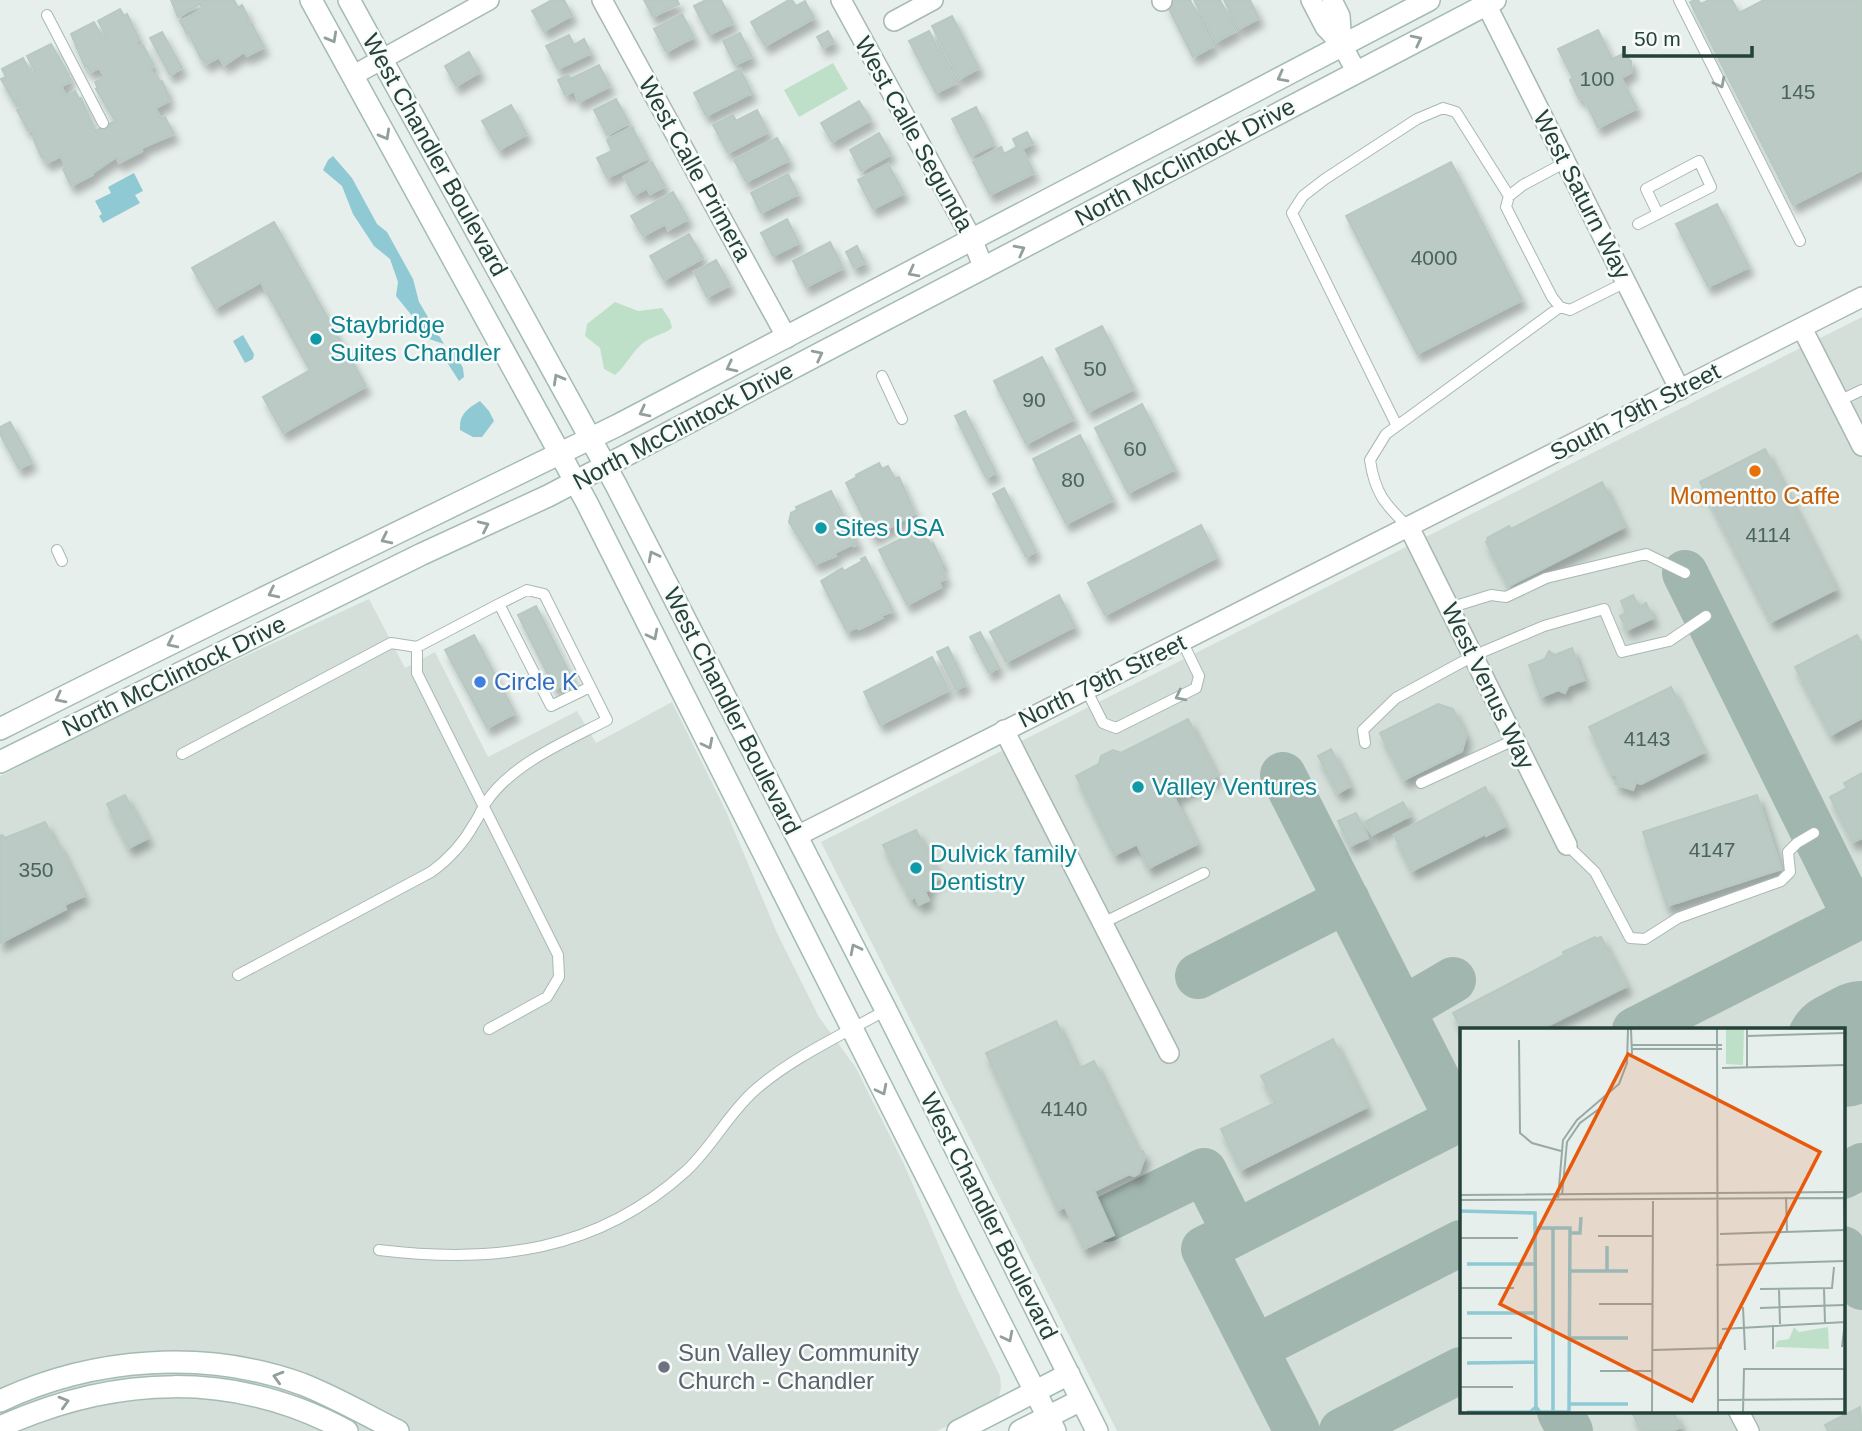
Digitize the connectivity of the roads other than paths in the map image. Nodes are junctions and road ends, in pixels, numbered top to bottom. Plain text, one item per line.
1 (311, 0) edge
2 (349, 0) edge
3 (489, 0) edge
4 (602, 0) edge
5 (841, 0) edge
6 (933, 0) edge
7 (1311, 0) edge
8 (1332, 0) edge
9 (1429, 0) edge
10 (1679, 0) edge
11 (1489, 1) edge
12 (47, 15) dead end
13 (894, 21) dead end
14 (1342, 45) junction
15 (381, 59) junction
16 (1356, 71) junction
17 (352, 76) junction
18 (103, 123) dead end
19 (1566, 162) junction
20 (1509, 196) junction
21 (1658, 214) junction
22 (1638, 224) dead end
23 (973, 241) junction
24 (1800, 241) dead end
25 (984, 269) junction
26 (1626, 282) junction
27 (1862, 297) edge
28 (1560, 307) junction
29 (1802, 328) junction
30 (788, 338) junction
31 (882, 376) dead end
32 (1680, 390) junction
33 (1862, 390) edge
34 (1839, 401) junction
35 (902, 419) dead end
36 (1397, 426) junction
37 (591, 439) junction
38 (1862, 446) edge
39 (560, 454) junction
40 (606, 466) junction
41 (575, 481) junction
42 (1409, 527) junction
43 (57, 550) dead end
44 (62, 561) dead end
45 (1685, 573) dead end
46 (499, 604) junction
47 (1449, 608) junction
48 (1706, 616) dead end
49 (1182, 641) junction
50 (416, 647) junction
51 (1473, 656) junction
52 (121, 668) junction
53 (590, 687) junction
54 (1086, 689) junction
55 (135, 694) junction
56 (0, 729) edge
57 (1004, 730) junction
58 (1514, 740) junction
59 (1364, 743) dead end
60 (182, 754) dead end
61 (0, 762) edge
62 (1421, 783) dead end
63 (484, 806) junction
64 (1814, 833) dead end
65 (797, 836) junction
66 (1567, 845) joint
67 (1204, 873) dead end
68 (1102, 923) junction
69 (238, 975) dead end
70 (886, 1010) junction
71 (489, 1029) dead end
72 (851, 1029) junction
73 (1169, 1053) dead end
74 (379, 1250) dead end
75 (1069, 1374) junction
76 (1035, 1391) junction
77 (1081, 1400) junction
78 (0, 1401) edge
79 (342, 1402) junction
80 (1740, 1414) edge
81 (1051, 1424) edge
82 (0, 1427) edge
83 (340, 1427) edge
84 (398, 1431) edge
85 (958, 1431) edge
86 (1020, 1431) edge
87 (1097, 1431) edge
88 (1749, 1431) edge

1 -> 17 main road, West Chandler Boulevard
2 - 15 main road, West Chandler Boulevard
3 - 15 street
4 - 30 street, West Calle Primera
5 - 23 street, West Calle Segunda
6 - 13 street
7 - 14 street
8 - 14 street
9 - 14 main road, North McClintock Drive
10 -> 24 lane
16 -> 11 main road, North McClintock Drive
11 - 19 street, West Saturn Way
12 - 18 lane
14 - 16 street
14 -> 23 main road, North McClintock Drive
15 - 17 street
37 -> 15 main road, West Chandler Boulevard
25 -> 16 main road, North McClintock Drive
17 -> 39 main road, West Chandler Boulevard
19 - 20 lane
19 - 26 street, West Saturn Way
20 - 28 lane
20 - 36 lane
21 - 21 lane
21 - 22 lane
23 - 25 street, West Calle Segunda
23 -> 30 main road, North McClintock Drive
40 -> 25 main road, North McClintock Drive
26 - 28 lane
26 - 32 street, West Saturn Way
27 - 29 street, South 79th Street
28 - 36 lane
29 - 32 street, South 79th Street
29 - 34 street
30 -> 37 main road, North McClintock Drive
31 - 35 lane
32 - 42 street, South 79th Street
33 - 34 lane
34 - 38 street
36 - 42 lane
37 - 39 main road, North McClintock Drive
37 - 40 main road, West Chandler Boulevard
39 - 41 main road, West Chandler Boulevard
39 -> 52 main road, North McClintock Drive
40 - 41 main road, North McClintock Drive
65 -> 40 main road, West Chandler Boulevard
55 -> 41 main road, North McClintock Drive
41 -> 72 main road, West Chandler Boulevard
42 - 47 street, West Venus Way
42 - 49 street, North 79th Street
43 - 44 lane
45 - 47 lane
46 - 50 lane
46 - 53 lane
46 - 53 lane
47 - 51 street, West Venus Way
48 - 51 lane
49 - 54 street, North 79th Street
49 -> 54 lane
50 - 60 lane
50 - 63 lane
51 - 58 street, West Venus Way
51 - 59 lane
52 - 55 main road
52 -> 56 main road, North McClintock Drive
53 - 63 lane
54 - 57 street, North 79th Street
55 - 61 main road, North McClintock Drive
57 - 65 street, North 79th Street
57 - 68 street
58 - 62 lane
58 - 66 street, West Venus Way
63 - 69 lane
63 - 71 lane
64 - 66 lane
70 -> 65 main road, West Chandler Boulevard
67 - 68 lane
68 - 73 street
70 - 72 lane
70 - 75 main road, West Chandler Boulevard
72 - 74 lane
72 -> 76 main road, West Chandler Boulevard
75 - 76 main road
75 - 77 main road, West Chandler Boulevard
76 - 81 main road, West Chandler Boulevard
76 - 85 main road
77 - 81 main road
77 - 87 main road, West Chandler Boulevard
79 -> 78 main road
79 - 83 lane
79 - 84 main road
80 - 88 street
81 - 86 main road
82 -> 83 main road

